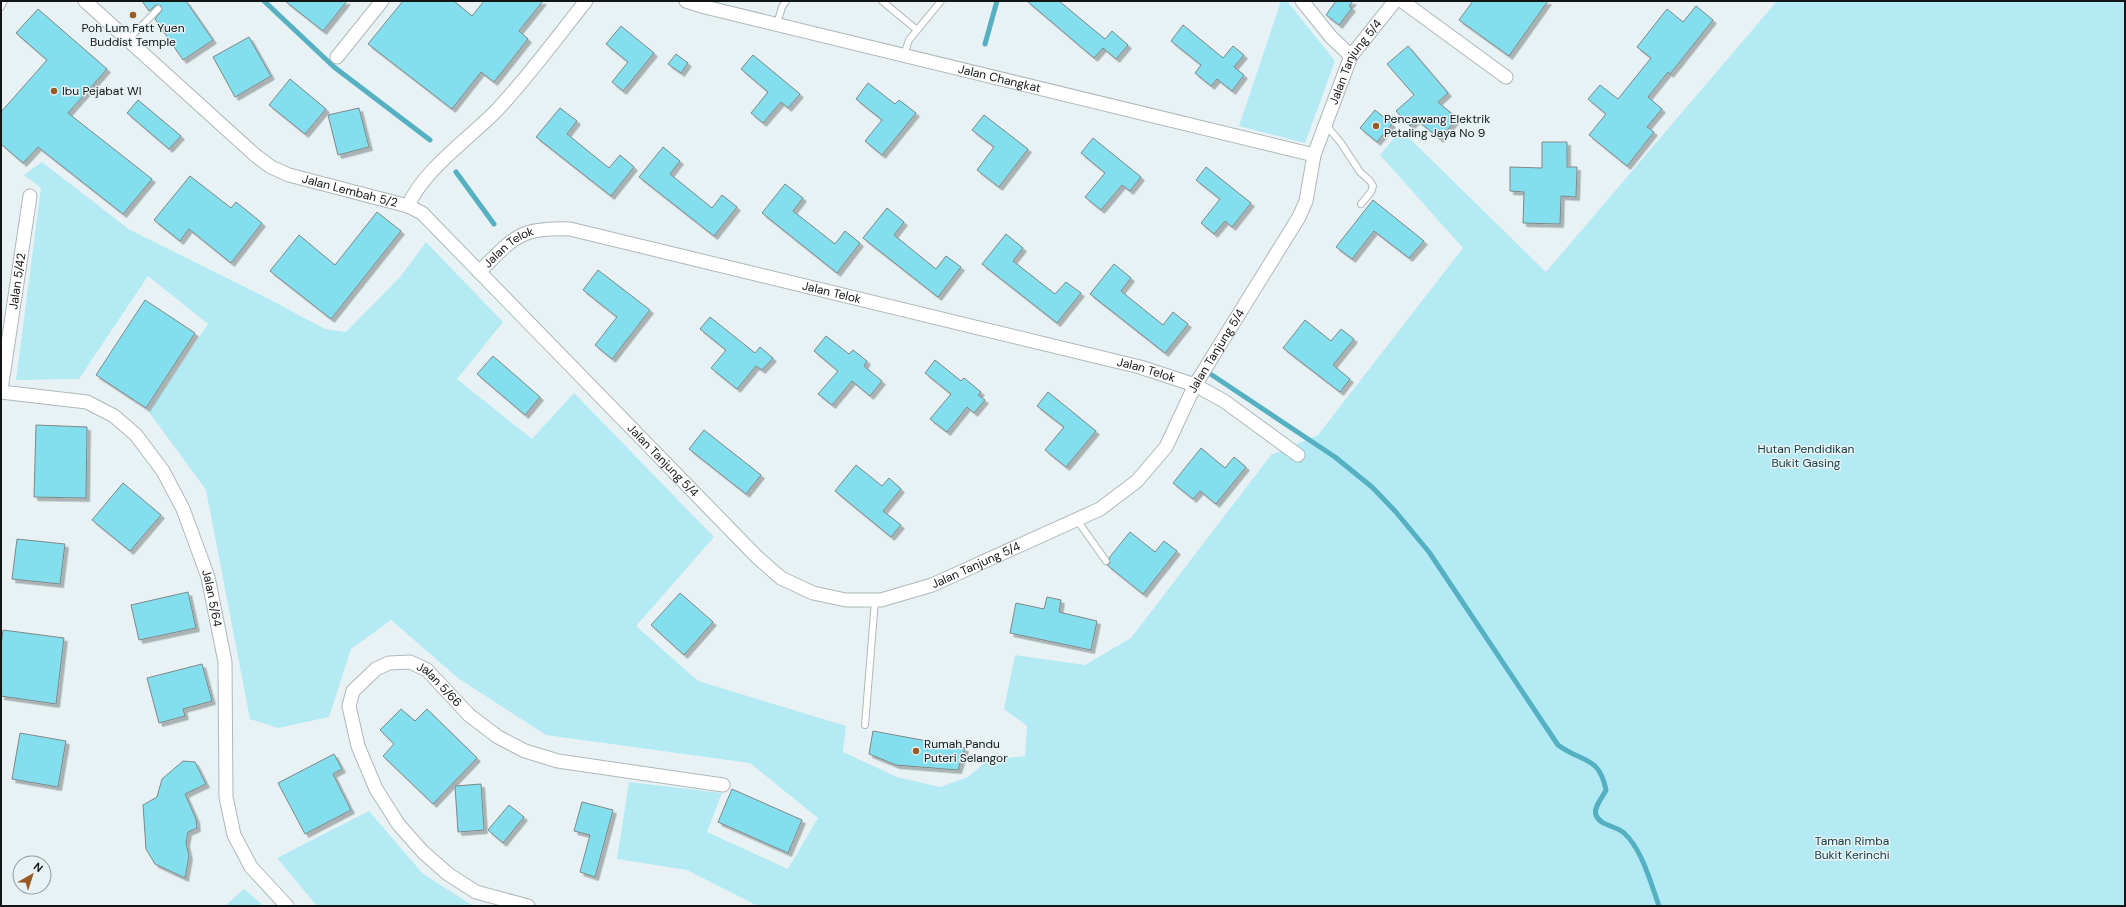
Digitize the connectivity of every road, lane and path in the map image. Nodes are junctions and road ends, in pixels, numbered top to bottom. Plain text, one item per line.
1 (4, 1) edge
2 (85, 1) edge
3 (382, 1) edge
4 (586, 1) edge
5 (686, 1) edge
6 (786, 1) edge
7 (882, 1) edge
8 (941, 1) edge
9 (1302, 1) edge
10 (1394, 1) edge
11 (1402, 1) edge
12 (1, 7) edge
13 (158, 9) dead end
14 (777, 24) junction
15 (917, 30) junction
16 (128, 40) junction
17 (904, 55) junction
18 (1351, 56) junction
19 (337, 57) dead end
20 (1506, 77) dead end
21 (1326, 125) junction
22 (1314, 156) junction
23 (30, 196) dead end
24 (1361, 204) dead end
25 (408, 206) junction
26 (479, 272) junction
27 (1195, 385) junction
28 (1, 391) edge
29 (1298, 455) dead end
30 (1077, 520) junction
31 (1106, 561) dead end
32 (875, 600) junction
33 (864, 725) dead end
34 (723, 785) dead end
35 (287, 906) edge
36 (528, 906) edge

1 - 12 lane
2 - 16 street, Jalan Lembah 5/2
3 - 19 street
4 - 25 street, Jalan Lembah 5/2
5 - 14 street, Jalan Changkat
6 - 14 lane
7 - 15 lane
8 - 15 lane
9 - 18 street
10 - 18 street, Jalan Tanjung 5/4
11 - 20 street
13 - 16 lane
14 - 17 street, Jalan Changkat
15 - 17 lane
16 - 25 street, Jalan Lembah 5/2
17 - 22 street, Jalan Changkat
18 - 21 street, Jalan Tanjung 5/4
21 - 22 street, Jalan Tanjung 5/4
21 - 24 lane
22 - 27 street, Jalan Tanjung 5/4
23 - 28 street, Jalan 5/42
25 - 26 street, Jalan Tanjung 5/4
26 - 27 street, Jalan Telok
26 - 32 street, Jalan Tanjung 5/4
27 - 29 street, Jalan Telok
27 - 30 street, Jalan Tanjung 5/4
28 - 35 street, Jalan 5/64
30 - 31 lane
30 - 32 street, Jalan Tanjung 5/4
32 - 33 lane
34 - 36 street, Jalan 5/66

